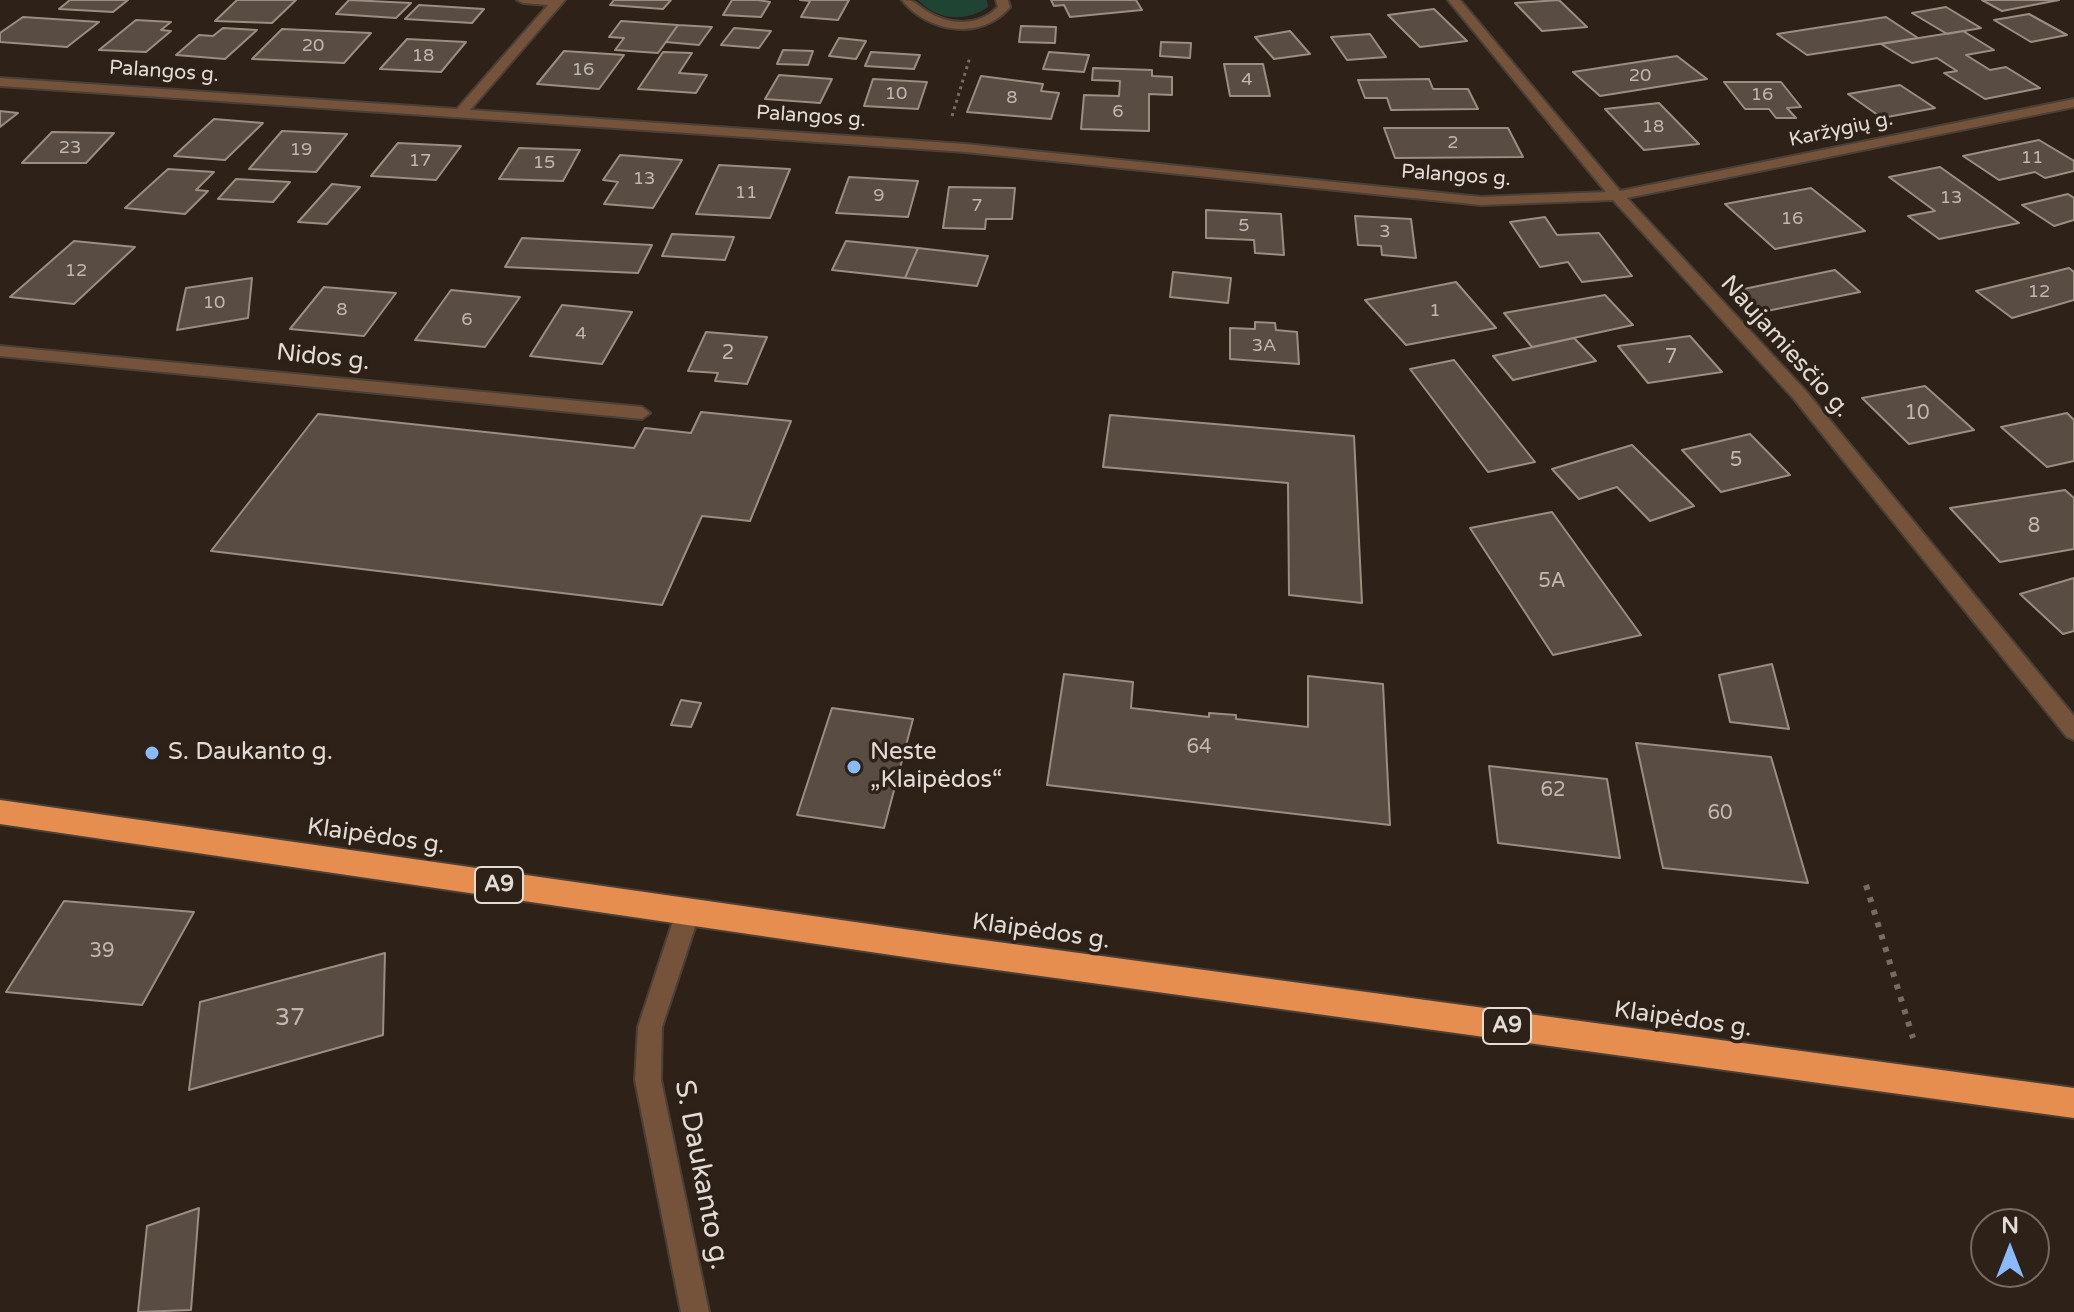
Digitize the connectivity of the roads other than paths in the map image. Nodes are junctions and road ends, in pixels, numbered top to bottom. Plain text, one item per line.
1 (523, 0) edge
2 (908, 0) edge
3 (1002, 0) edge
4 (1454, 0) edge
5 (558, 1) edge
6 (0, 82) edge
7 (2074, 103) edge
8 (462, 112) junction
9 (1617, 196) junction
10 (0, 351) edge
11 (642, 413) dead end
12 (2074, 731) edge
13 (0, 812) edge
14 (688, 912) junction
15 (2074, 1103) edge
16 (695, 1312) edge

1 - 5 street
2 - 3 street
4 - 9 street, Naujamiesčio g.
5 - 8 street
6 - 8 street, Palangos g.
7 - 9 street, Karžygių g.
8 - 9 street, Palangos g.
9 - 12 street, Naujamiesčio g.
10 - 11 street, Nidos g.
13 - 14 highway, Klaipėdos g. / A9
14 - 15 highway, Klaipėdos g. / A9
14 - 16 street, S. Daukanto g.

